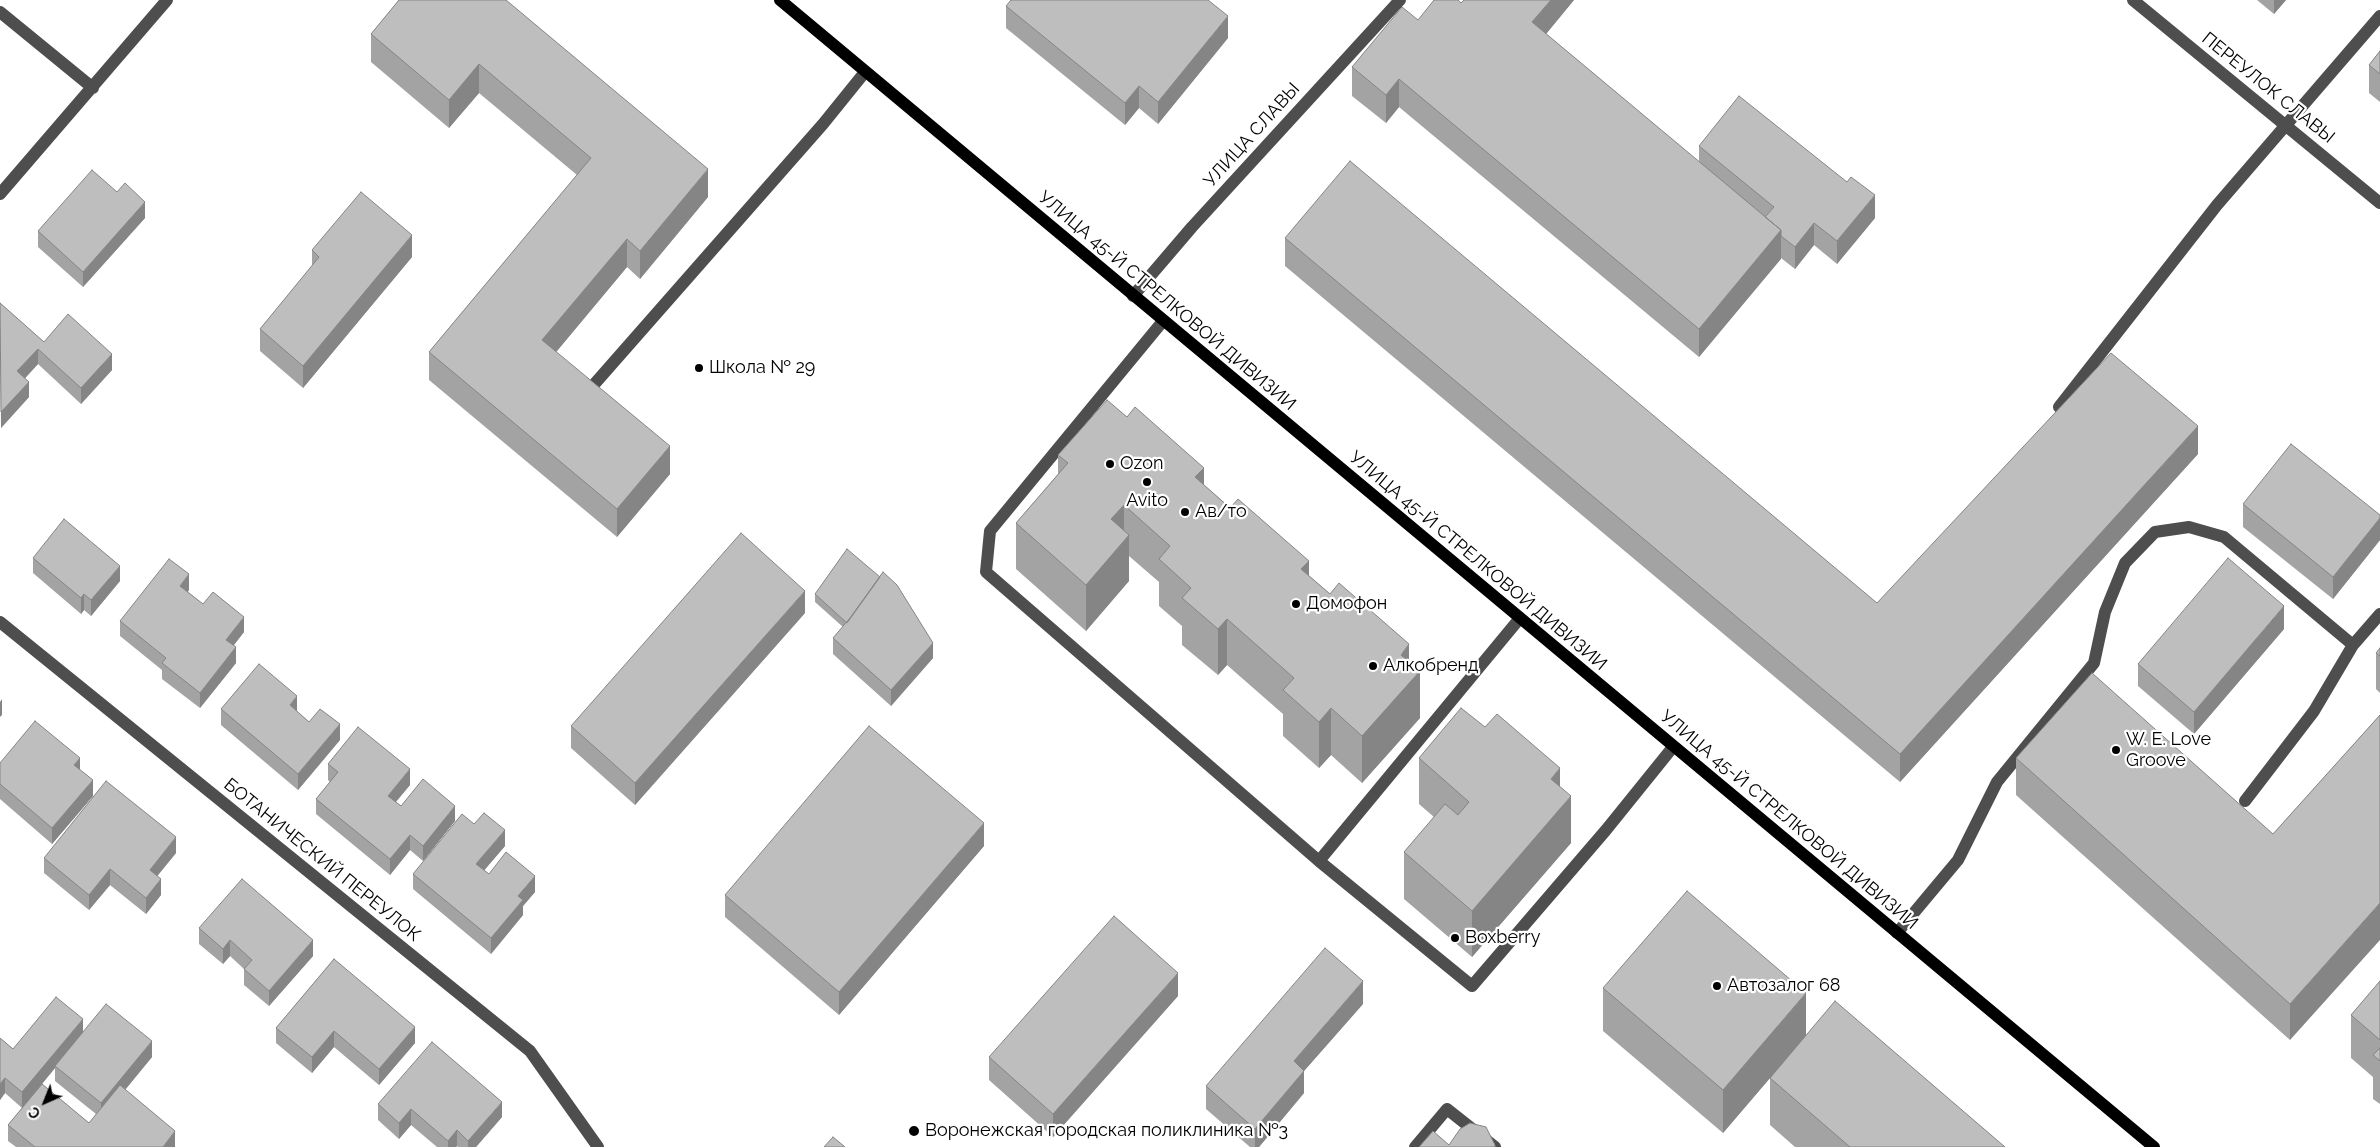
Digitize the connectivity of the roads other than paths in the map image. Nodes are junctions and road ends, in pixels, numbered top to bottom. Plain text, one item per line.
1 (167, 0) edge
2 (780, 0) edge
3 (1400, 0) edge
4 (2133, 0) edge
5 (0, 12) edge
6 (2380, 16) edge
7 (865, 72) junction
8 (93, 88) junction
9 (2286, 126) junction
10 (0, 194) edge
11 (2380, 203) edge
12 (1134, 296) junction
13 (1163, 321) junction
14 (582, 398) edge
15 (2059, 407) edge
16 (2380, 614) edge
17 (1520, 618) junction
18 (0, 622) edge
19 (2352, 645) junction
20 (1673, 747) junction
21 (2245, 801) dead end
22 (1319, 861) junction
23 (1897, 933) junction
24 (598, 1147) edge
25 (1415, 1147) edge
26 (1495, 1147) edge
27 (2154, 1147) edge

1 - 8 street
2 - 7 main road, УЛИЦА 45-Й СТРЕЛКОВОЙ ДИВИЗИИ
3 - 12 street, УЛИЦА СЛАВЫ
4 - 9 street, ПЕРЕУЛОК СЛАВЫ
5 - 8 street
6 - 9 street
7 - 12 main road, УЛИЦА 45-Й СТРЕЛКОВОЙ ДИВИЗИИ
7 - 14 street
8 - 10 street
9 - 11 street, ПЕРЕУЛОК СЛАВЫ
9 - 15 street
12 - 13 main road, УЛИЦА 45-Й СТРЕЛКОВОЙ ДИВИЗИИ
13 - 17 main road, УЛИЦА 45-Й СТРЕЛКОВОЙ ДИВИЗИИ
13 - 22 street
16 - 19 street
17 - 20 main road, УЛИЦА 45-Й СТРЕЛКОВОЙ ДИВИЗИИ
17 - 22 street
18 - 24 street, БОТАНИЧЕСКИЙ ПЕРЕУЛОК
19 - 21 street
19 - 23 street
20 - 22 street
20 - 23 main road, УЛИЦА 45-Й СТРЕЛКОВОЙ ДИВИЗИИ
23 - 27 main road, УЛИЦА 45-Й СТРЕЛКОВОЙ ДИВИЗИИ
25 - 26 street

